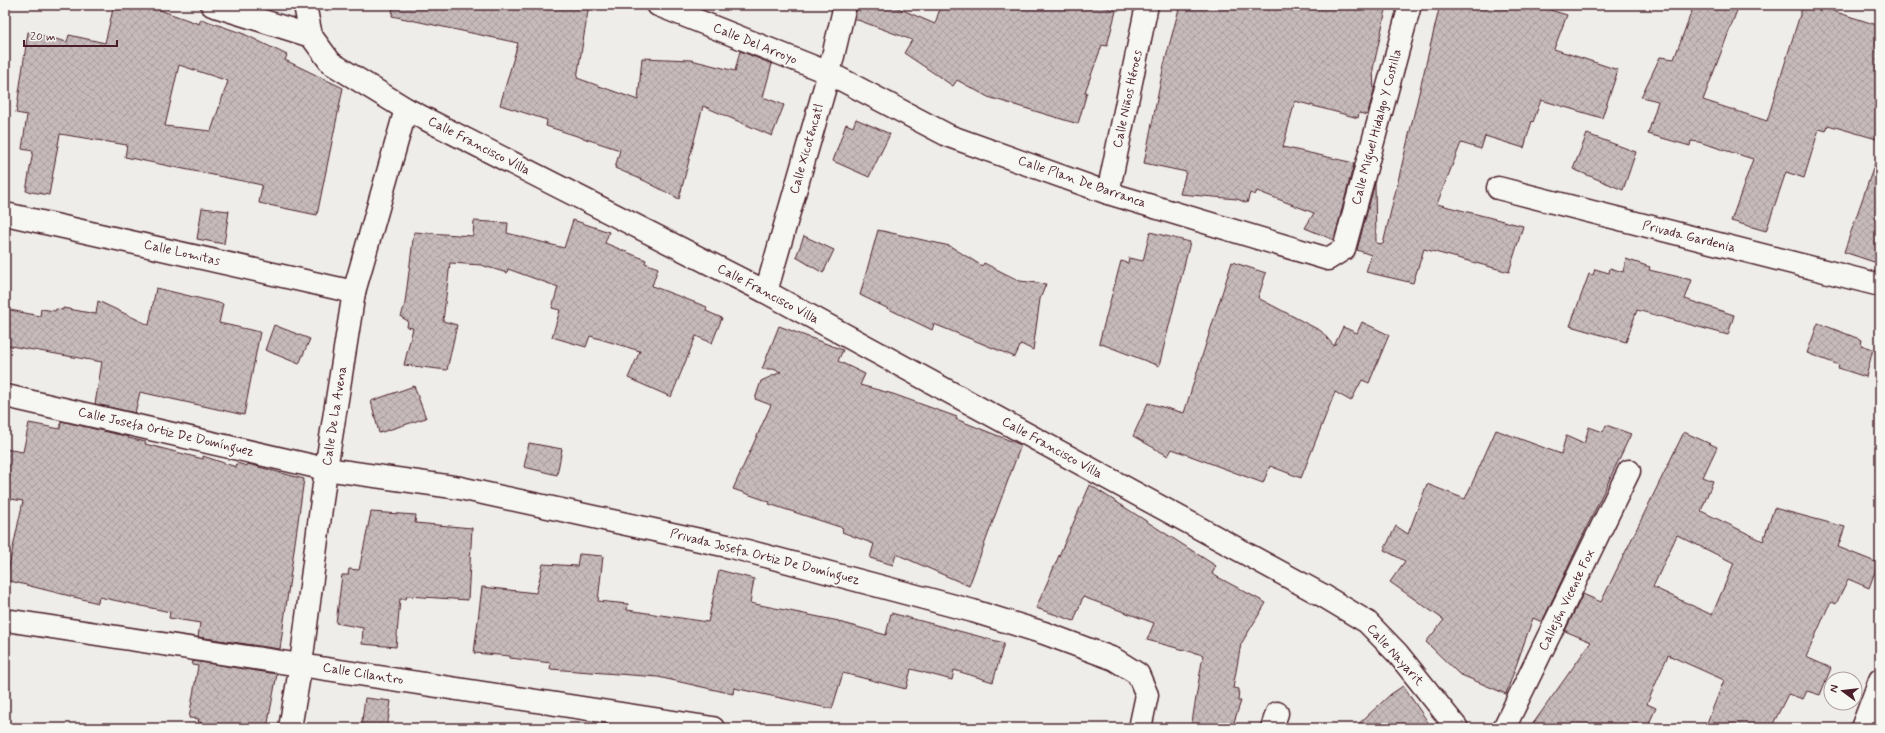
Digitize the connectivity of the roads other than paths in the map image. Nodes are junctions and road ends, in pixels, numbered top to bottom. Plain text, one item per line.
1 (212, 5) edge
2 (305, 5) edge
3 (658, 5) edge
4 (844, 5) edge
5 (1147, 5) edge
6 (1410, 5) edge
7 (311, 36) junction
8 (828, 73) junction
9 (406, 109) junction
10 (1498, 188) dead end
11 (1108, 192) junction
12 (10, 215) dead end
13 (1344, 249) joint
14 (1880, 285) edge
15 (354, 292) junction
16 (766, 292) junction
17 (6, 396) edge
18 (326, 469) junction
19 (1629, 471) dead end
20 (1322, 595) joint
21 (12, 621) dead end
22 (301, 664) junction
23 (1880, 680) edge
24 (290, 728) edge
25 (713, 728) edge
26 (1140, 728) edge
27 (1457, 728) edge
28 (1504, 728) edge
29 (1862, 728) edge

1 - 7 street
2 - 7 street
3 - 8 street, Calle Del Arroyo
4 - 8 street, Calle Xicoténcatl
5 - 11 street, Calle Niños Héroes
6 - 13 street, Calle Miguel Hidalgo Y Costilla
7 - 9 street, Calle Francisco Villa
8 - 11 street, Calle Plan De Barranca
8 - 16 street, Calle Xicoténcatl
9 - 15 street, Calle De La Avena
9 - 16 street, Calle Francisco Villa
10 - 14 street, Privada Gardenia
11 - 13 street, Calle Plan De Barranca
12 - 15 street, Calle Lomitas
15 - 18 street, Calle De La Avena
16 - 20 street, Calle Francisco Villa
17 - 18 street, Calle Josefa Ortiz De Domínguez
18 - 22 street, Calle De La Avena
18 - 26 street, Privada Josefa Ortiz De Domínguez
19 - 28 street, Callejón Vicente Fox
20 - 27 street, Calle Nayarit
21 - 22 street, Calle Cilantro
22 - 24 street, Calle De La Avena
22 - 25 street, Calle Cilantro
23 - 29 street

